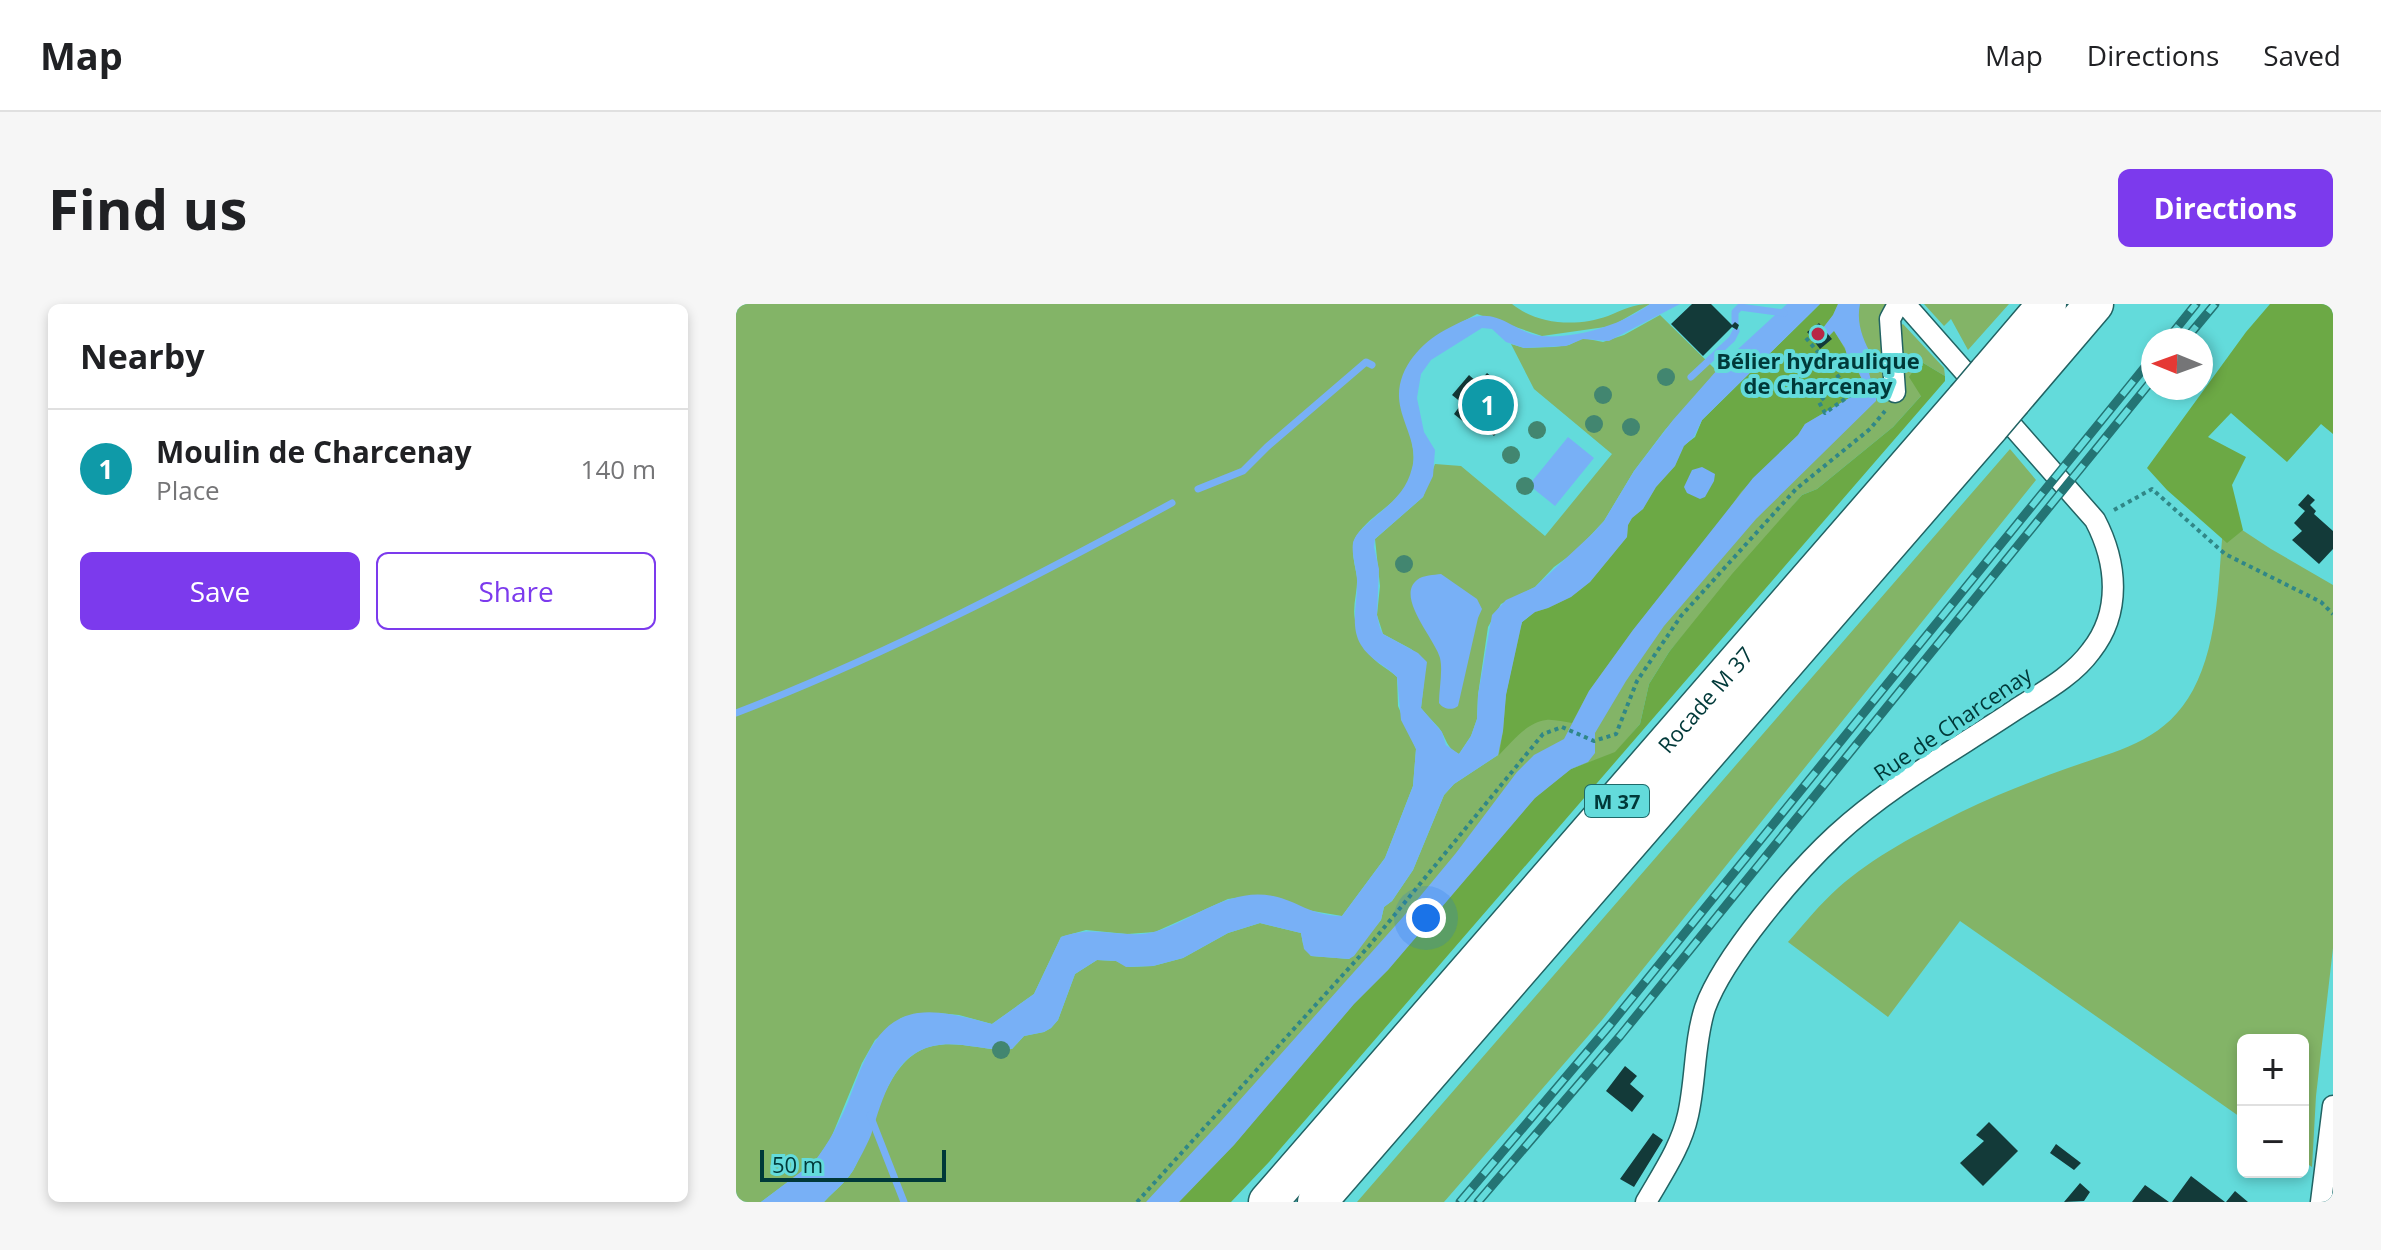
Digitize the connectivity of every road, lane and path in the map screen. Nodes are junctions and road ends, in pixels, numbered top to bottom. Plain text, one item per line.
1 (1898, 304) edge
2 (1905, 304) edge
3 (2047, 304) edge
4 (2094, 304) edge
5 (1806, 338) dead end
6 (1878, 375) dead end
7 (1895, 392) joint
8 (1989, 399) junction
9 (2095, 520) junction
10 (2333, 614) edge
11 (2333, 1106) edge
12 (1137, 1202) edge
13 (1268, 1202) edge
14 (1317, 1202) edge
15 (1646, 1202) edge
16 (2321, 1202) edge

1 - 7 street
2 - 9 street, Rue de Charcenay
3 - 8 highway, Rocade M 37 / M 37
4 - 8 highway, Rocade M 37 / M 37
5 - 6 path
7 - 12 path
8 - 13 highway, Rocade M 37 / M 37
8 - 14 highway, Rocade M 37 / M 37
9 - 10 path
9 - 15 street, Rue de Charcenay
11 - 16 street

